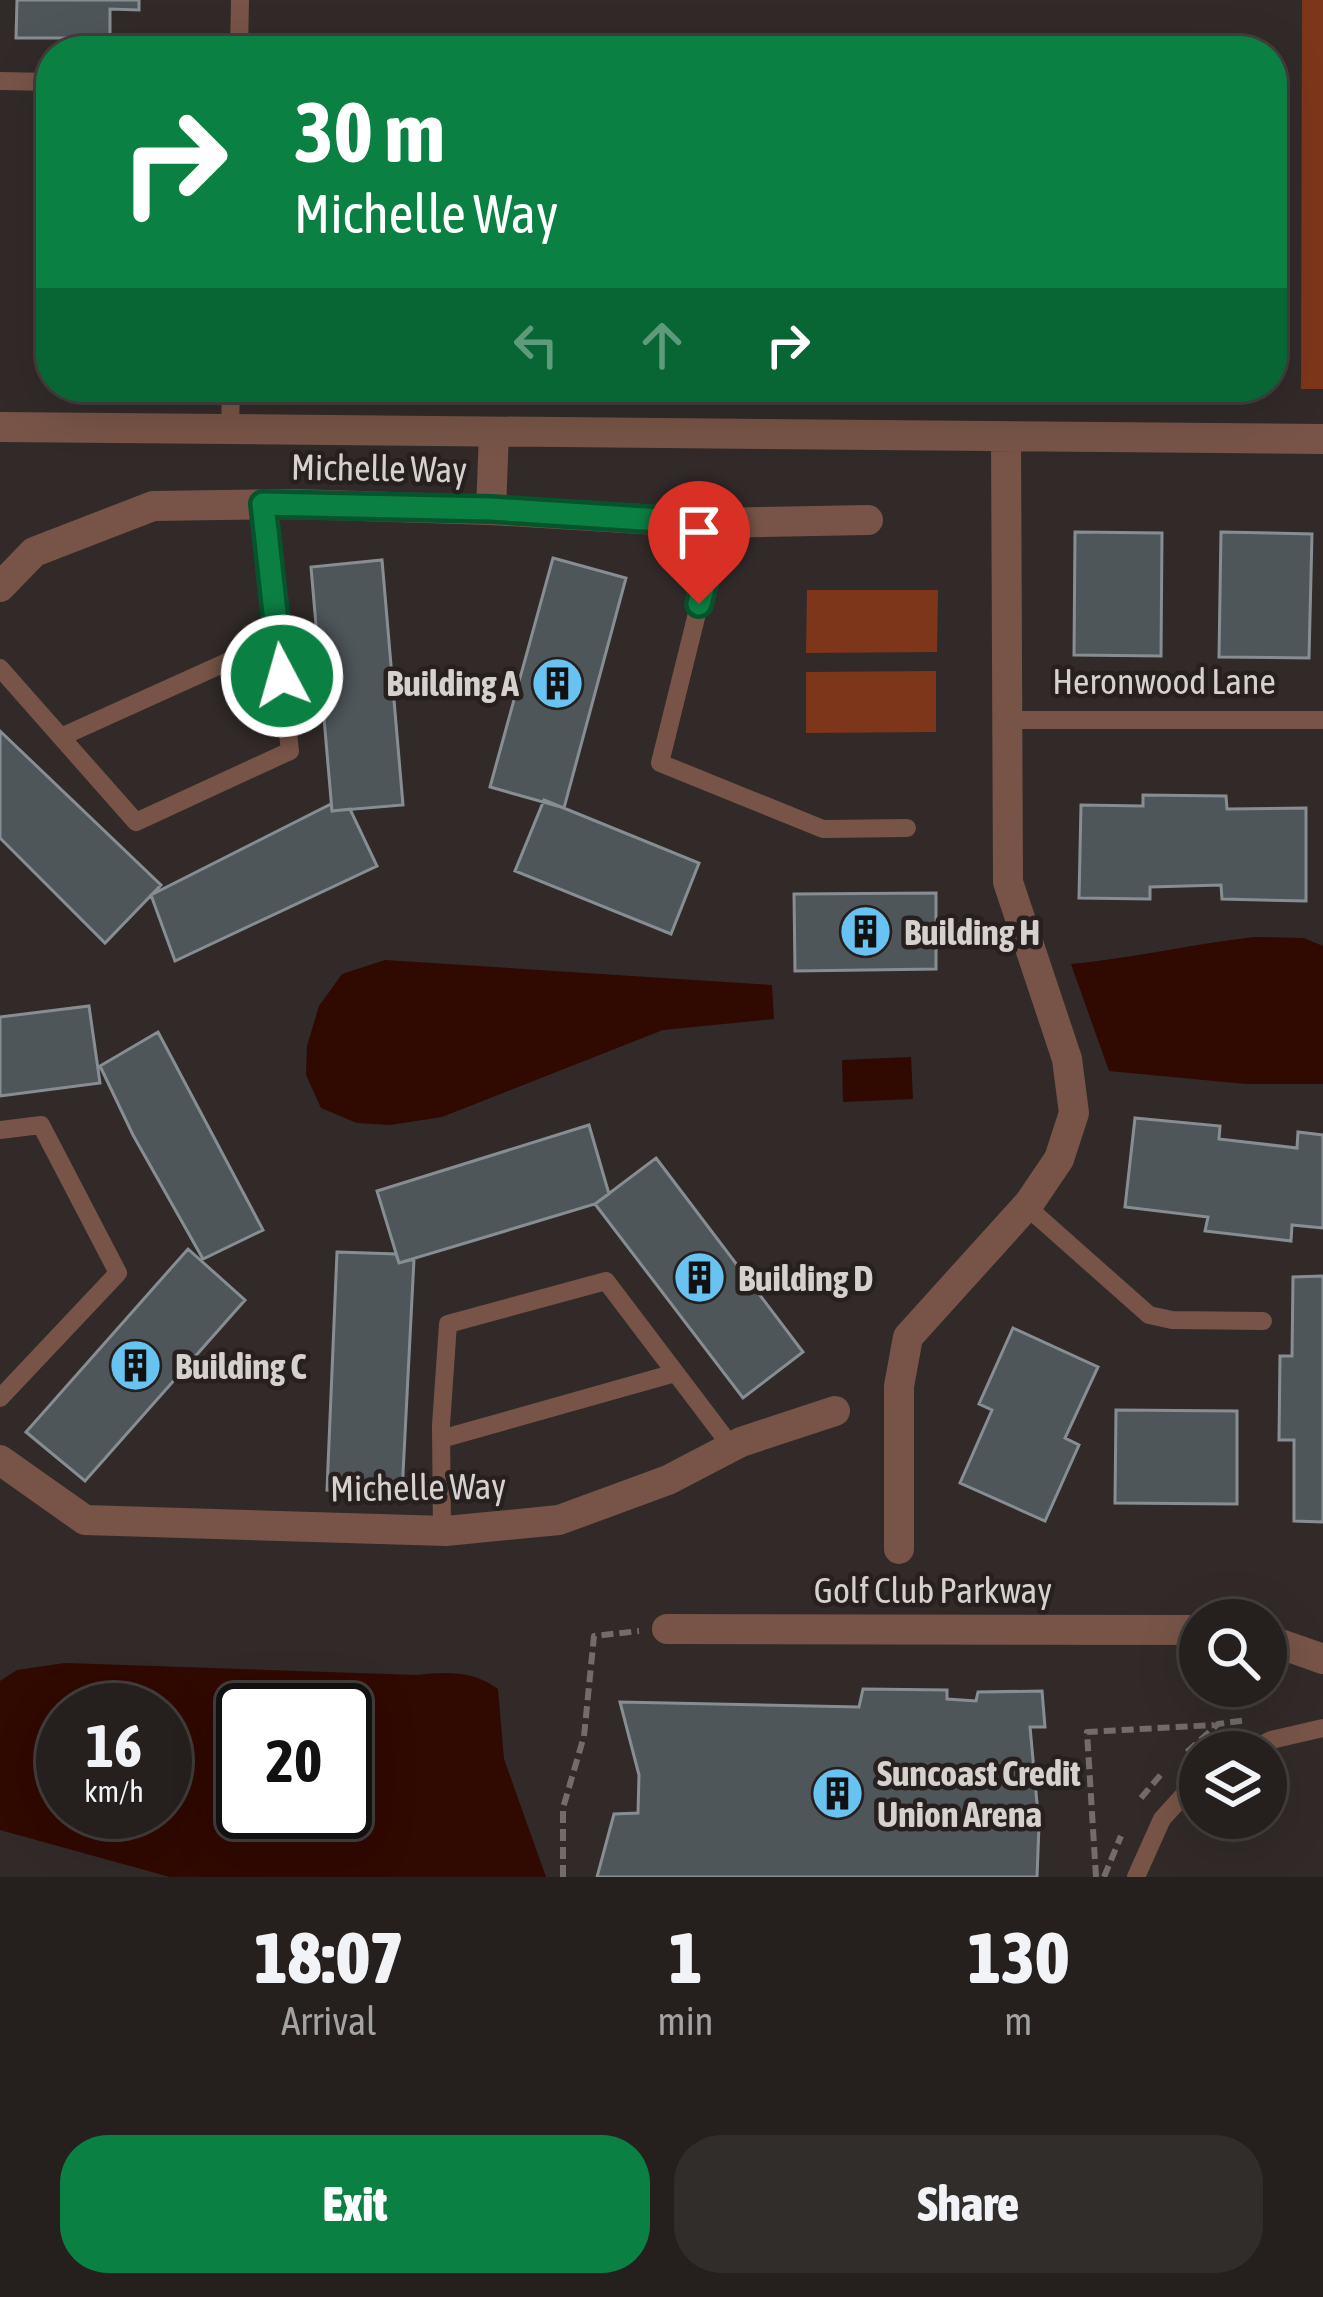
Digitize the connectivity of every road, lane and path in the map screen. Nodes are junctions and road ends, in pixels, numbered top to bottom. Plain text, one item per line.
1 (241, 0) edge
2 (240, 36) edge
3 (0, 81) edge
4 (36, 82) edge
5 (231, 402) edge
6 (0, 428) edge
7 (230, 430) junction
8 (494, 432) junction
9 (1006, 437) junction
10 (1323, 439) edge
11 (263, 504) junction
12 (491, 509) junction
13 (868, 520) dead end
14 (706, 523) junction
15 (0, 587) edge
16 (278, 639) junction
17 (0, 668) edge
18 (1007, 720) junction
19 (1321, 720) edge
20 (61, 737) junction
21 (907, 828) dead end
22 (0, 1130) edge
23 (1026, 1206) junction
24 (1263, 1321) dead end
25 (675, 1372) junction
26 (0, 1398) edge
27 (835, 1411) dead end
28 (441, 1439) junction
29 (731, 1447) junction
30 (0, 1460) edge
31 (442, 1532) junction
32 (898, 1549) dead end
33 (667, 1629) joint
34 (1179, 1630) edge
35 (1287, 1646) edge
36 (1323, 1659) edge
37 (1218, 1724) dead end
38 (1323, 1728) edge
39 (1287, 1736) edge
40 (1179, 1800) edge
41 (563, 1877) edge
42 (1096, 1877) edge
43 (1136, 1877) edge

1 - 2 lane
3 - 4 lane
5 - 7 lane
6 - 7 street
7 - 8 street
8 - 9 street
8 - 12 street, Michelle Way
9 - 10 street
9 - 18 street, Heronwood Lane
11 - 12 street, Michelle Way
11 - 15 street, Michelle Way
11 - 16 lane
12 - 14 street, Michelle Way
13 - 14 street, Michelle Way
14 - 21 lane
16 - 20 lane
16 - 20 lane
17 - 20 lane
18 - 19 lane, Heronwood Lane
18 - 23 street, Heronwood Lane
22 - 26 lane
23 - 24 lane
23 - 32 street, Heronwood Lane
25 - 28 lane
25 - 28 lane
25 - 29 lane
27 - 29 street, Michelle Way
28 - 31 lane
29 - 31 street, Michelle Way
30 - 31 street, Michelle Way
33 - 34 street, Golf Club Parkway
33 - 41 path
35 - 36 street
37 - 42 path
38 - 39 lane
40 - 43 lane

